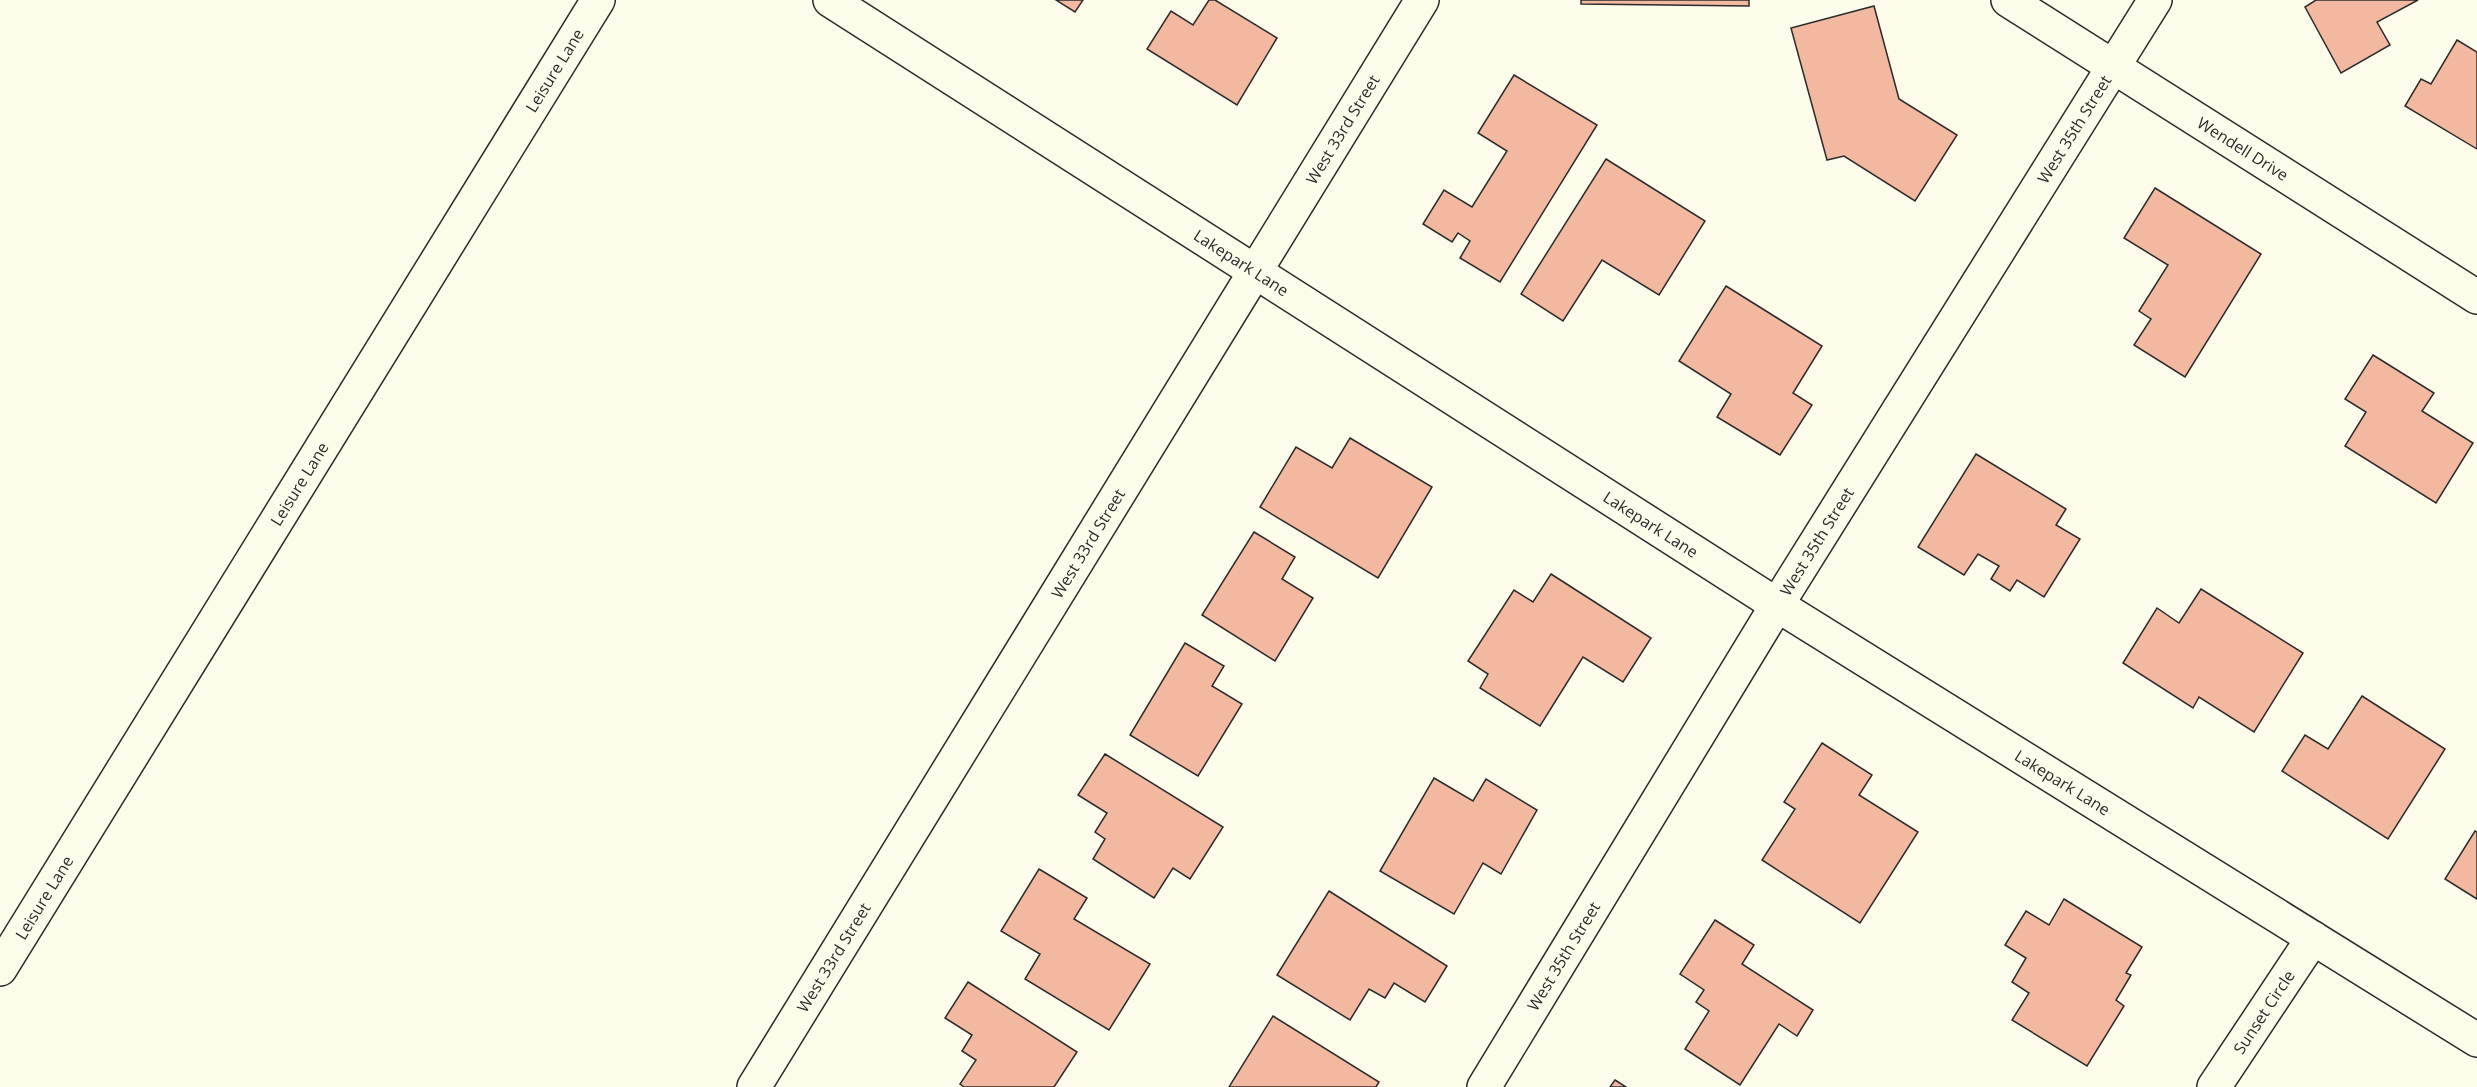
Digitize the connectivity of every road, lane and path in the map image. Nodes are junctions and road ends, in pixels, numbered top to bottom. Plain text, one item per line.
1 (598, 0) edge
2 (830, 0) edge
3 (1422, 0) edge
4 (2008, 0) edge
5 (2155, 0) edge
6 (2113, 67) junction
7 (1255, 270) junction
8 (2477, 297) edge
9 (1777, 604) junction
10 (2313, 938) junction
11 (0, 969) edge
12 (2477, 1040) edge
13 (754, 1087) edge
14 (1484, 1087) edge
15 (2214, 1087) edge

1 - 11 street, Leisure Lane
2 - 7 street, Lakepark Lane
3 - 7 street, West 33rd Street
4 - 6 street, Wendell Drive
5 - 6 street, West 35th Street
6 - 8 street, Wendell Drive
6 - 9 street, West 35th Street
7 - 9 street, Lakepark Lane
7 - 13 street, West 33rd Street
9 - 10 street, Lakepark Lane
9 - 14 street, West 35th Street
10 - 12 street, Lakepark Lane
10 - 15 street, Sunset Circle

